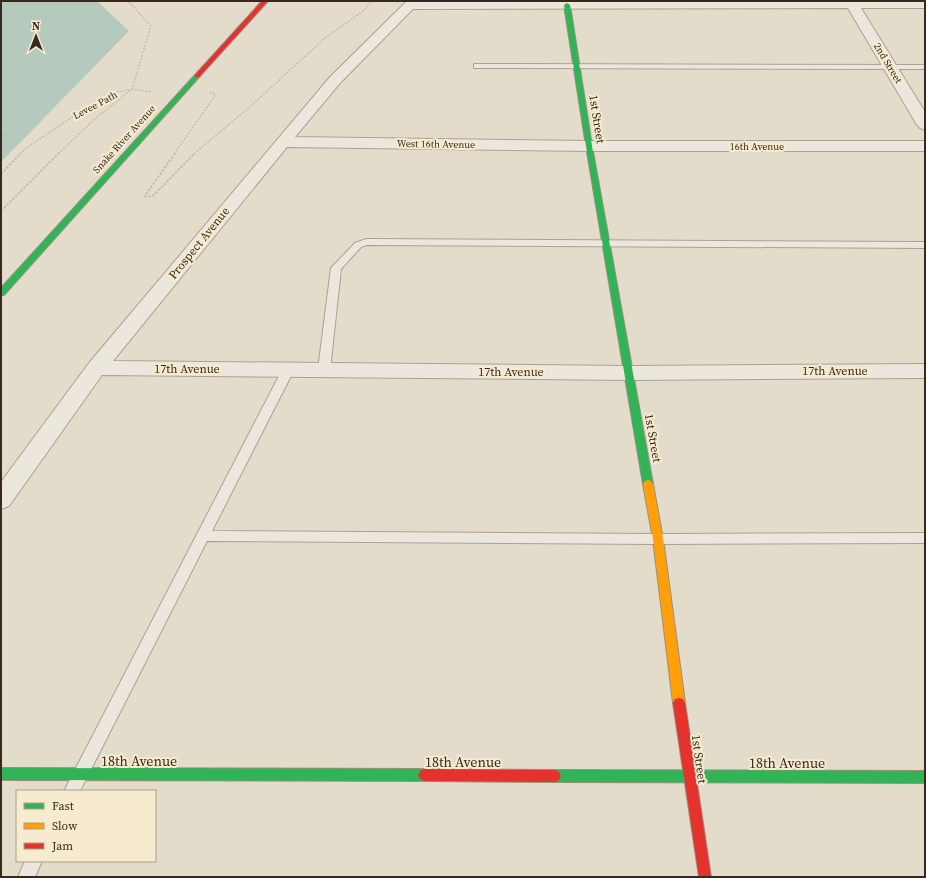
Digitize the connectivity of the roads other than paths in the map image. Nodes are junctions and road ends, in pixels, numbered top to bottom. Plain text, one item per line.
1 (265, 1) edge
2 (413, 3) edge
3 (851, 3) edge
4 (925, 4) edge
5 (567, 5) junction
6 (477, 66) dead end
7 (577, 66) junction
8 (890, 67) junction
9 (925, 67) edge
10 (925, 125) edge
11 (283, 142) junction
12 (589, 146) junction
13 (925, 146) edge
14 (607, 243) junction
15 (925, 245) edge
16 (1, 293) edge
17 (96, 368) junction
18 (288, 370) junction
19 (324, 370) junction
20 (925, 371) edge
21 (630, 373) junction
22 (1, 500) edge
23 (202, 536) junction
24 (925, 538) edge
25 (658, 539) junction
26 (1, 774) edge
27 (80, 775) junction
28 (689, 776) junction
29 (925, 777) edge
30 (72, 790) edge
31 (34, 862) edge
32 (26, 877) edge
33 (705, 877) edge

1 - 16 street, Snake River Avenue
2 - 5 street
2 - 11 street, Prospect Avenue
3 - 4 street
3 - 5 street
3 - 8 street, 2nd Street
5 - 7 street, 1st Street
6 - 7 lane
7 - 8 lane
7 - 12 street, 1st Street
8 - 9 lane
8 - 10 street, 2nd Street
11 - 12 street, West 16th Avenue
11 - 17 street, Prospect Avenue
12 - 13 street, 16th Avenue
12 - 14 street, 1st Street
14 - 15 lane
14 - 19 lane
14 - 21 street, 1st Street
17 - 18 street, 17th Avenue
17 - 22 street, Prospect Avenue
18 - 19 street, 17th Avenue
18 - 23 lane
19 - 21 street, 17th Avenue
20 - 21 street, 17th Avenue
21 - 25 street, 1st Street
23 - 25 lane
23 - 27 lane
24 - 25 lane
25 - 28 street, 1st Street
26 - 27 street, 18th Avenue
27 - 28 street, 18th Avenue
27 - 30 lane
28 - 29 street, 18th Avenue
28 - 33 street, 1st Street
31 - 32 lane

